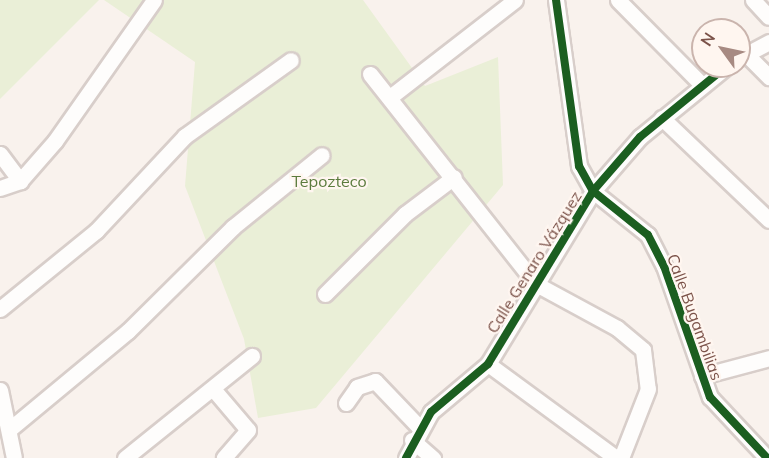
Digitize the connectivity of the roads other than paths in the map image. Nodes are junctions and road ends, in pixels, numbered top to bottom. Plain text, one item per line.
1 (154, 0) edge
2 (515, 0) edge
3 (556, 0) edge
4 (618, 0) edge
5 (753, 0) edge
6 (769, 17) edge
7 (769, 42) edge
8 (751, 52) edge
9 (291, 60) dead end
10 (751, 62) edge
11 (370, 74) dead end
12 (769, 77) edge
13 (711, 78) edge
14 (702, 85) junction
15 (390, 97) junction
16 (662, 118) junction
17 (0, 154) edge
18 (322, 155) dead end
19 (454, 177) junction
20 (20, 181) junction
21 (0, 188) edge
22 (593, 191) junction
23 (769, 220) edge
24 (536, 284) junction
25 (325, 294) dead end
26 (0, 309) edge
27 (252, 356) dead end
28 (769, 358) edge
29 (488, 364) junction
30 (702, 376) junction
31 (0, 390) edge
32 (214, 390) junction
33 (346, 403) dead end
34 (10, 428) junction
35 (416, 434) junction
36 (14, 458) edge
37 (125, 458) edge
38 (224, 458) edge
39 (406, 458) edge
40 (433, 458) edge
41 (616, 458) edge
42 (621, 458) edge
43 (767, 458) edge

1 - 20 street
2 - 15 street
3 - 22 street
4 - 14 street
5 - 6 street
7 - 8 street
9 - 26 street
10 - 12 street
11 - 15 street
13 - 14 street, Calle Genaro Vázquez
14 - 16 street, Calle Genaro Vázquez
15 - 19 street
16 - 22 street, Calle Genaro Vázquez
16 - 23 street
17 - 20 street
18 - 34 street
19 - 24 street
19 - 25 street
20 - 21 street
22 - 24 street, Calle Genaro Vázquez
22 - 30 street, Calle Bugambilias
24 - 29 street, Calle Genaro Vázquez
24 - 42 street
27 - 32 street
28 - 30 street
29 - 35 street, Calle Genaro Vázquez
29 - 41 street
30 - 43 street, Calle Bugambilias
31 - 34 street
32 - 37 street
32 - 38 street
33 - 35 street
34 - 36 street
35 - 39 street, Calle Genaro Vázquez
35 - 40 street

